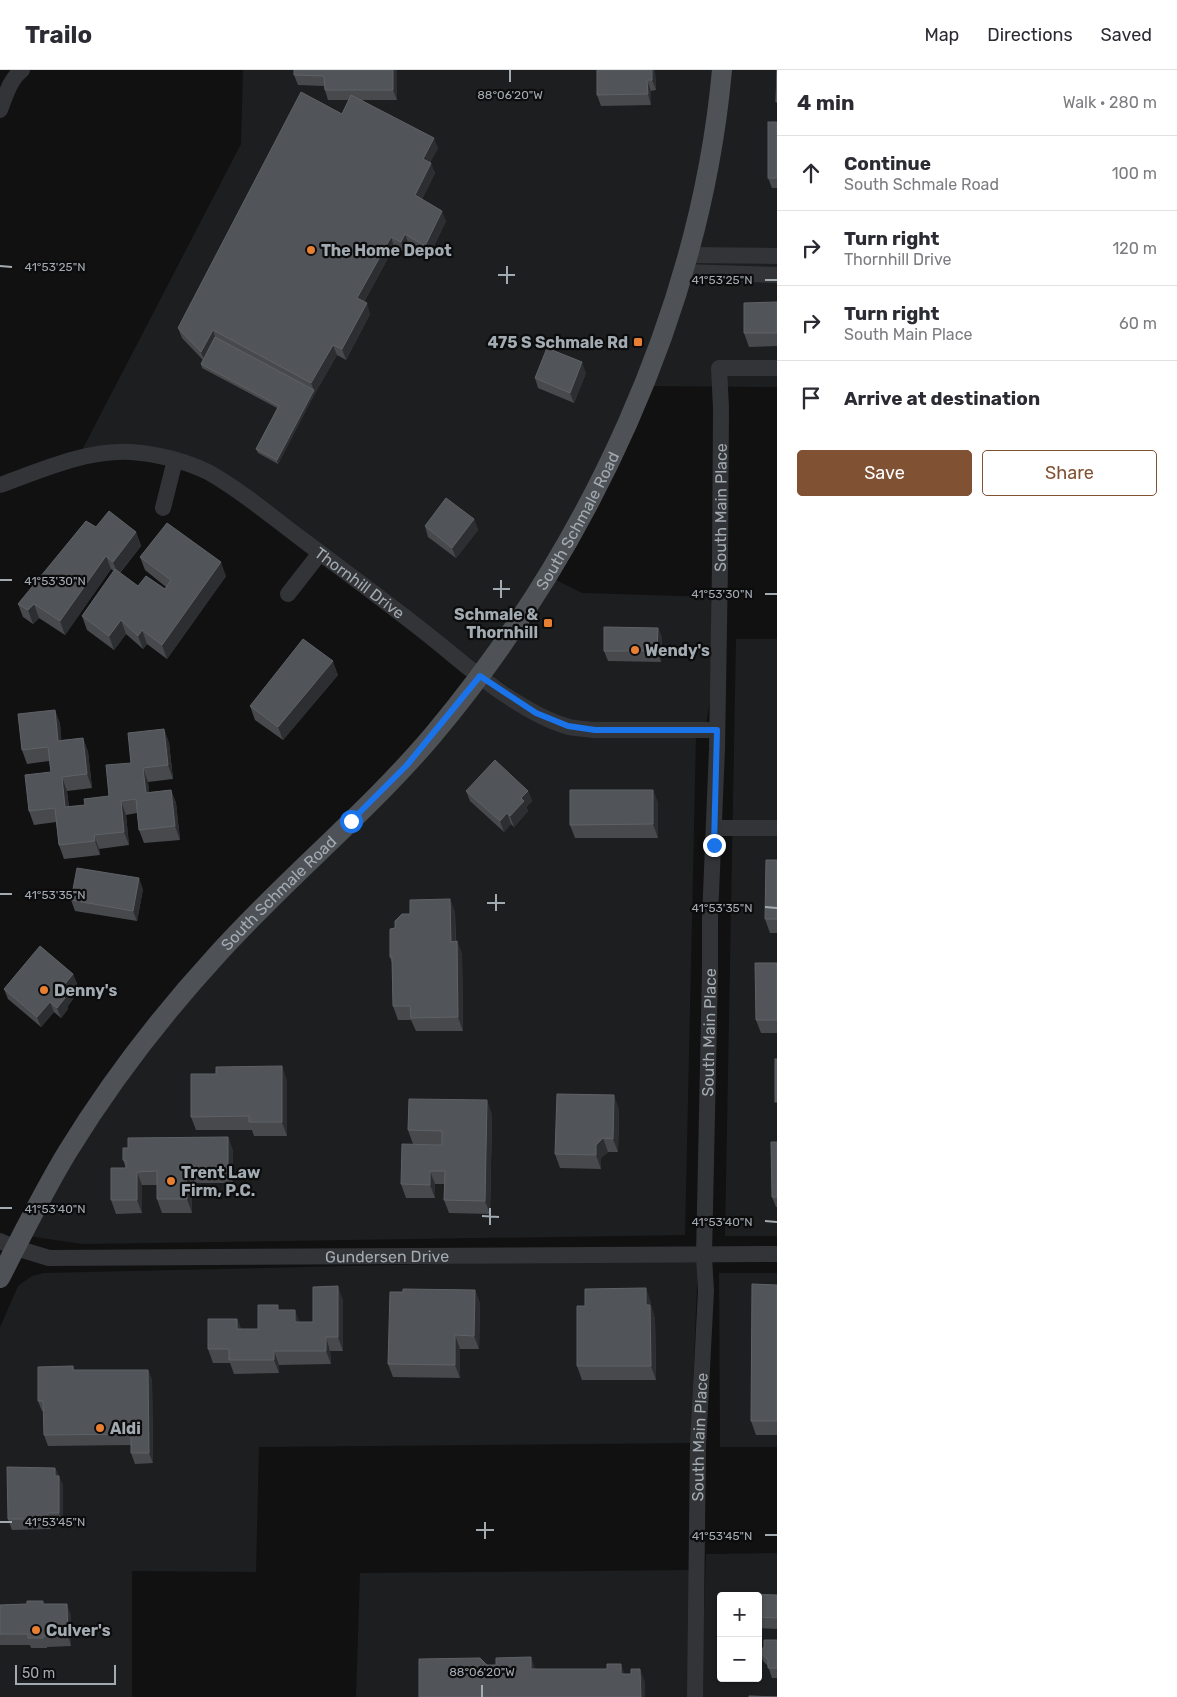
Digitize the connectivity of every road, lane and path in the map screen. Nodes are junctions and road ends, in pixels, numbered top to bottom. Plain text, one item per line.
1 (22, 70) edge
2 (722, 70) edge
3 (0, 110) edge
4 (777, 256) edge
5 (685, 264) junction
6 (777, 275) edge
7 (777, 368) edge
8 (175, 460) junction
9 (0, 485) edge
10 (163, 508) dead end
11 (320, 553) junction
12 (288, 594) dead end
13 (480, 676) junction
14 (717, 730) junction
15 (714, 828) junction
16 (777, 828) edge
17 (8, 1245) edge
18 (777, 1254) edge
19 (704, 1256) junction
20 (0, 1278) edge
21 (694, 1697) edge

1 - 3 street
2 - 5 main road, South Schmale Road
4 - 5 street
5 - 6 street
5 - 13 main road, South Schmale Road
7 - 14 street, South Main Place
8 - 9 street, Thornhill Drive
8 - 10 street
8 - 11 street, Thornhill Drive
11 - 12 street
11 - 13 street, Thornhill Drive
13 - 14 street, Thornhill Drive
13 - 17 main road, South Schmale Road
14 - 15 street, South Main Place
15 - 16 street
15 - 19 street, South Main Place
17 - 19 street, Gundersen Drive
17 - 20 main road, South Schmale Road
18 - 19 street, Gundersen Drive
19 - 21 street, South Main Place

